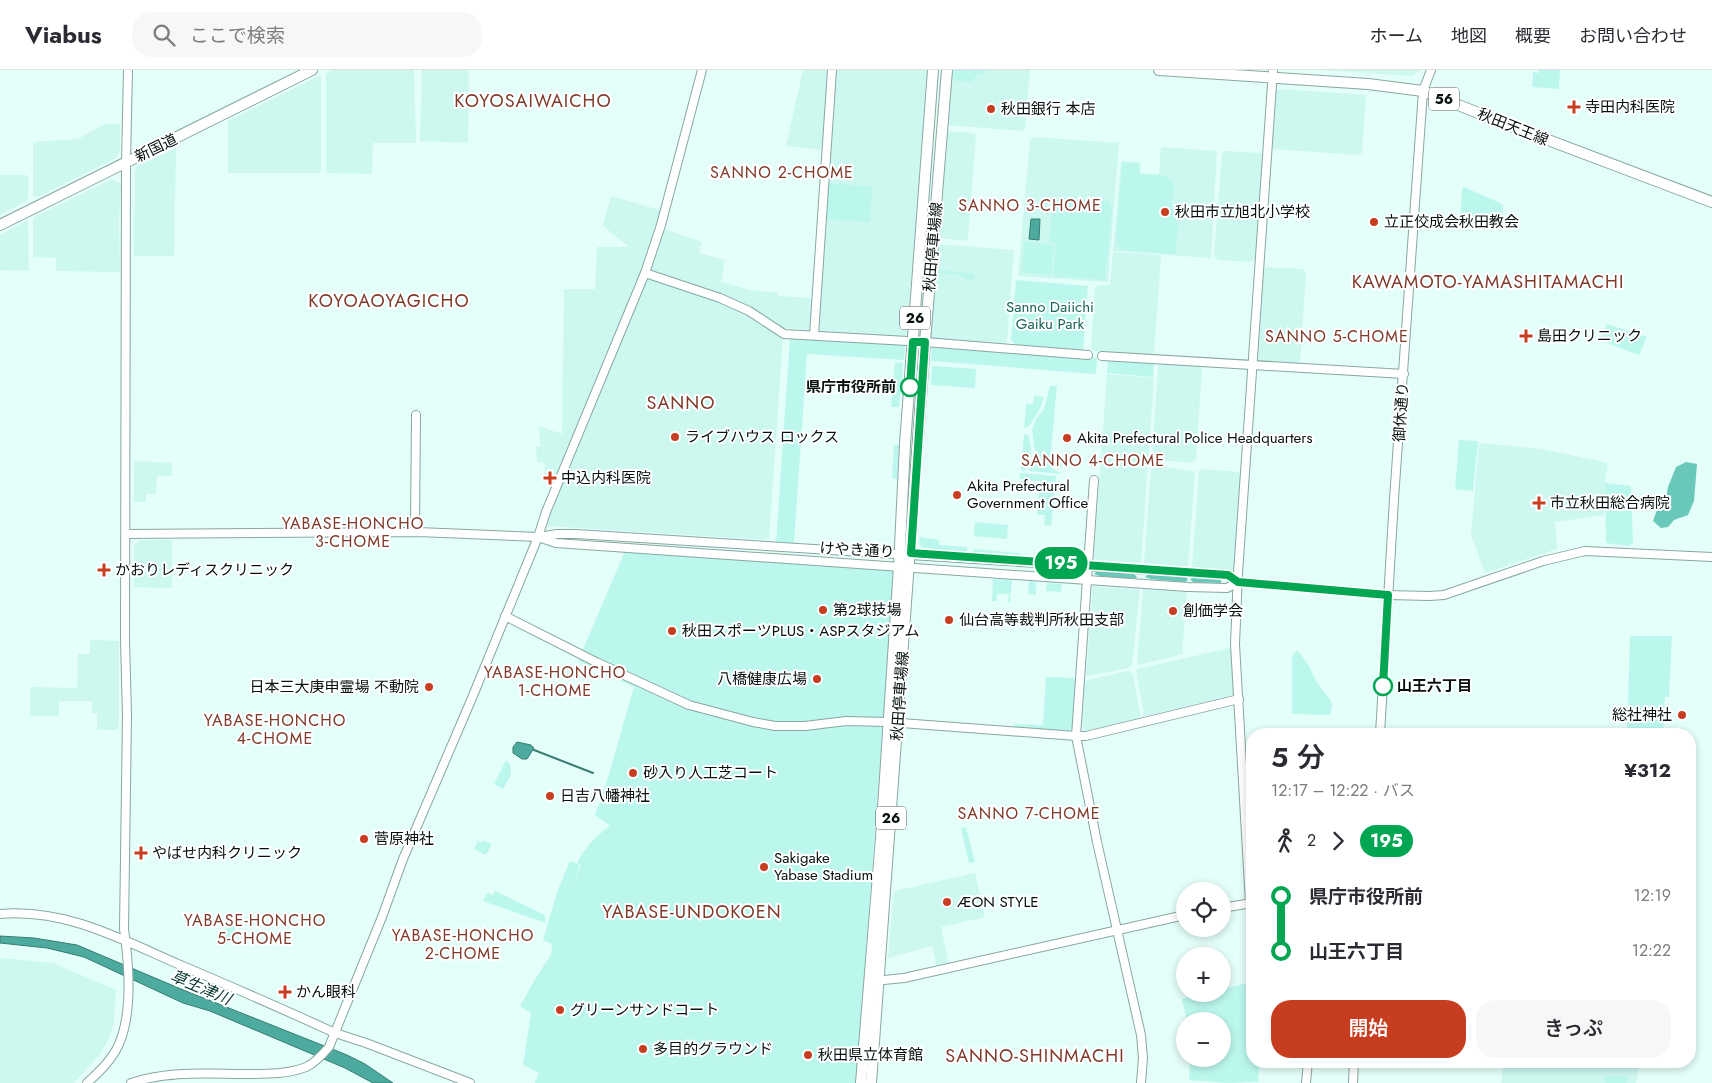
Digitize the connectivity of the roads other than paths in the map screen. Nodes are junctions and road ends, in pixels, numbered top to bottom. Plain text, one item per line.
1 (128, 70) edge
2 (312, 70) edge
3 (702, 70) edge
4 (832, 70) edge
5 (933, 70) edge
6 (947, 70) edge
7 (1159, 70) edge
8 (1431, 70) edge
9 (1273, 74) edge
10 (1424, 91) junction
11 (126, 162) junction
12 (1712, 202) edge
13 (0, 225) edge
14 (645, 273) junction
15 (814, 335) junction
16 (913, 342) junction
17 (925, 342) junction
18 (1088, 355) dead end
19 (1102, 356) dead end
20 (1252, 365) junction
21 (1404, 374) junction
22 (416, 415) dead end
23 (1094, 480) dead end
24 (418, 532) junction
25 (126, 534) junction
26 (538, 537) junction
27 (905, 553) junction
28 (1712, 557) edge
29 (1089, 565) junction
30 (904, 567) junction
31 (1087, 579) junction
32 (1238, 582) junction
33 (1388, 595) junction
34 (505, 616) junction
35 (1239, 699) junction
36 (893, 723) junction
37 (1380, 728) edge
38 (1076, 736) junction
39 (1246, 818) edge
40 (1246, 904) edge
41 (1231, 906) edge
42 (0, 914) edge
43 (1176, 917) edge
44 (1116, 931) junction
45 (126, 942) junction
46 (874, 981) junction
47 (333, 1036) junction
48 (1307, 1068) edge
49 (1354, 1068) edge
50 (87, 1083) edge
51 (131, 1083) edge
52 (470, 1083) edge
53 (861, 1083) edge
54 (871, 1083) edge
55 (1141, 1083) edge
56 (1306, 1083) edge
57 (1353, 1083) edge

1 - 11 street
2 - 11 main road, 新国道
3 - 14 street
4 - 15 street
5 - 16 main road, 秋田停車場線 / 26
6 - 17 main road, 秋田停車場線 / 26
7 - 9 main road, 秋田天王線 / 56
8 - 10 street, 御休通り
9 - 10 main road, 秋田天王線 / 56
9 - 20 street
10 - 12 main road, 秋田天王線 / 56
10 - 21 street, 御休通り
11 - 13 main road, 新国道
11 - 25 street
14 - 15 street
14 - 26 street
15 - 16 street
16 - 17 street
16 - 27 main road, 秋田停車場線 / 26
17 - 18 street
17 - 27 main road, 秋田停車場線 / 26
19 - 20 street
20 - 21 street
20 - 32 street
21 - 33 street, 御休通り
22 - 24 street
23 - 29 street
24 - 25 street
24 - 26 street
25 - 45 street
26 - 27 street, けやき通り
26 - 30 street, けやき通り
26 - 34 street
27 - 29 street, けやき通り
27 - 30 main road, 秋田停車場線 / 26
28 - 33 street
29 - 31 street
29 - 32 street, けやき通り
30 - 31 street, けやき通り
30 - 36 main road, 秋田停車場線 / 26
31 - 32 street, けやき通り
31 - 38 street
32 - 33 street
32 - 35 street
33 - 37 street, 御休通り
34 - 36 street
34 - 47 street
35 - 38 street
35 - 39 street
36 - 38 street
36 - 46 main road, 秋田停車場線 / 26
38 - 44 street
40 - 41 street
42 - 45 street
43 - 44 street
44 - 46 street
44 - 55 street
45 - 47 street
45 - 50 street
46 - 53 main road, 秋田停車場線 / 26
46 - 54 main road, 秋田停車場線 / 26
47 - 51 street
47 - 52 street
48 - 56 street
49 - 57 street

